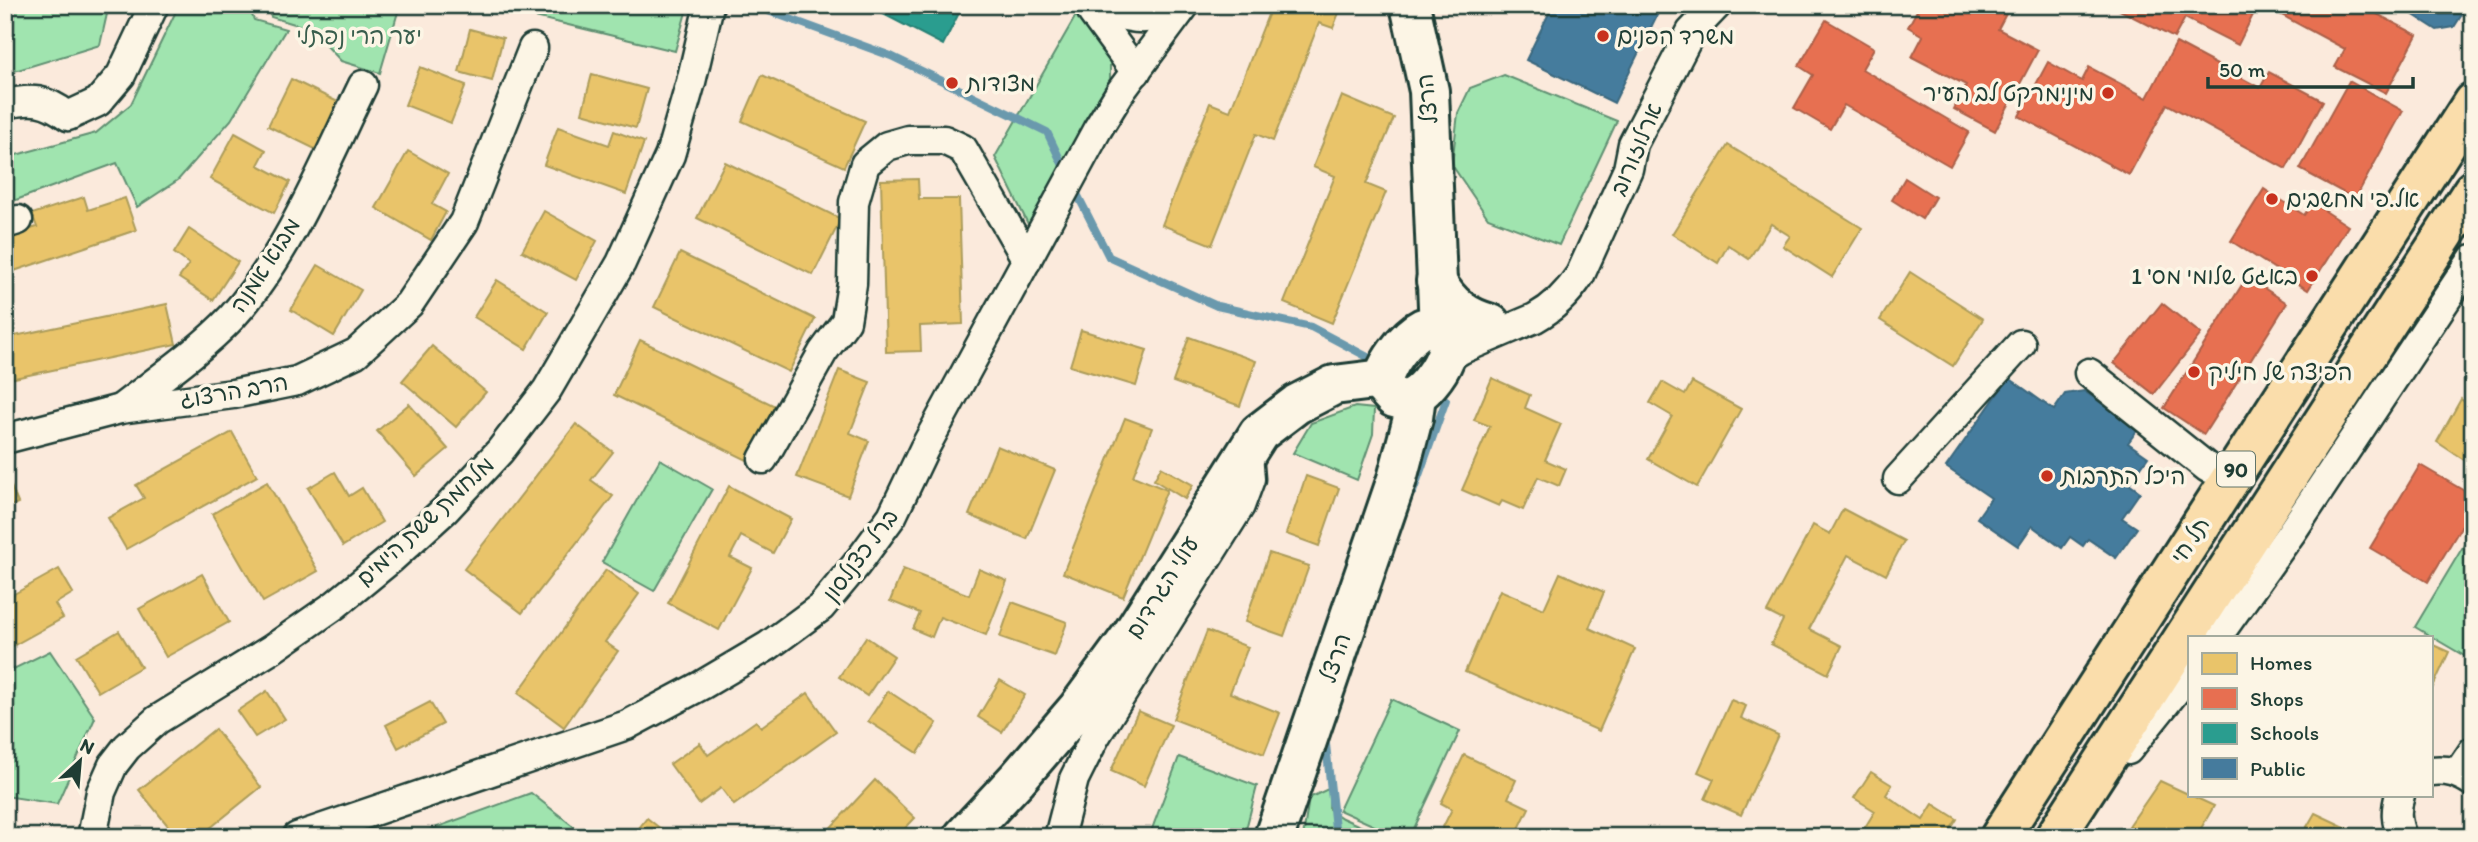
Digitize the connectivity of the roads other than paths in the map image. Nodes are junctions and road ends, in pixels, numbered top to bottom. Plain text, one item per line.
1 (155, 5) edge
2 (709, 5) edge
3 (1092, 5) edge
4 (1107, 5) edge
5 (1184, 5) edge
6 (1717, 5) edge
7 (1417, 16) edge
8 (533, 48) dead end
9 (1136, 72) junction
10 (363, 85) dead end
11 (2473, 102) edge
12 (5, 104) edge
13 (2473, 190) edge
14 (1434, 204) junction
15 (2473, 259) edge
16 (1027, 260) junction
17 (1436, 281) junction
18 (1562, 297) junction
19 (1491, 324) junction
20 (1437, 339) junction
21 (2021, 344) dead end
22 (2089, 373) dead end
23 (1398, 391) junction
24 (120, 409) junction
25 (5, 439) edge
26 (1247, 452) junction
27 (763, 459) dead end
28 (2208, 468) dead end
29 (1898, 479) dead end
30 (2241, 624) edge
31 (2219, 636) edge
32 (2188, 675) edge
33 (2188, 710) edge
34 (2156, 717) junction
35 (2378, 796) edge
36 (2400, 796) edge
37 (1281, 828) edge
38 (2399, 830) edge
39 (2059, 831) edge
40 (92, 837) edge
41 (297, 837) edge
42 (963, 837) edge
43 (1059, 837) edge
44 (2000, 837) edge

1 - 12 street
2 - 40 street, מלחמת ששת הימים
3 - 9 street
4 - 5 street
5 - 9 street, ברל כצנלסון
6 - 18 street, ארלוזורוב
7 - 14 street, הרצל
8 - 24 street, הרב הרצוג
9 - 16 street, ברל כצנלסון
10 - 24 street, מבוא אמנה
11 - 44 highway, תל חי / 90
13 - 39 highway, תל חי / 90
14 - 17 street, הרצל
14 - 20 street, הרצל
15 - 30 street
16 - 27 street
16 - 41 street, ברל כצנלסון
17 - 19 street
17 - 20 street, הרצל
18 - 19 street, ארלוזורוב
18 - 20 street, ארלוזורוב
19 - 20 street, ארלוזורוב
20 - 23 street
21 - 29 street
22 - 28 street
23 - 26 street, עולי הגרדום
23 - 37 street, הרצל
24 - 25 street, הרב הרצוג
26 - 42 street, עולי הגרדום
26 - 43 street
30 - 31 street
32 - 34 street
33 - 34 street
34 - 39 street
35 - 38 street
36 - 38 street

